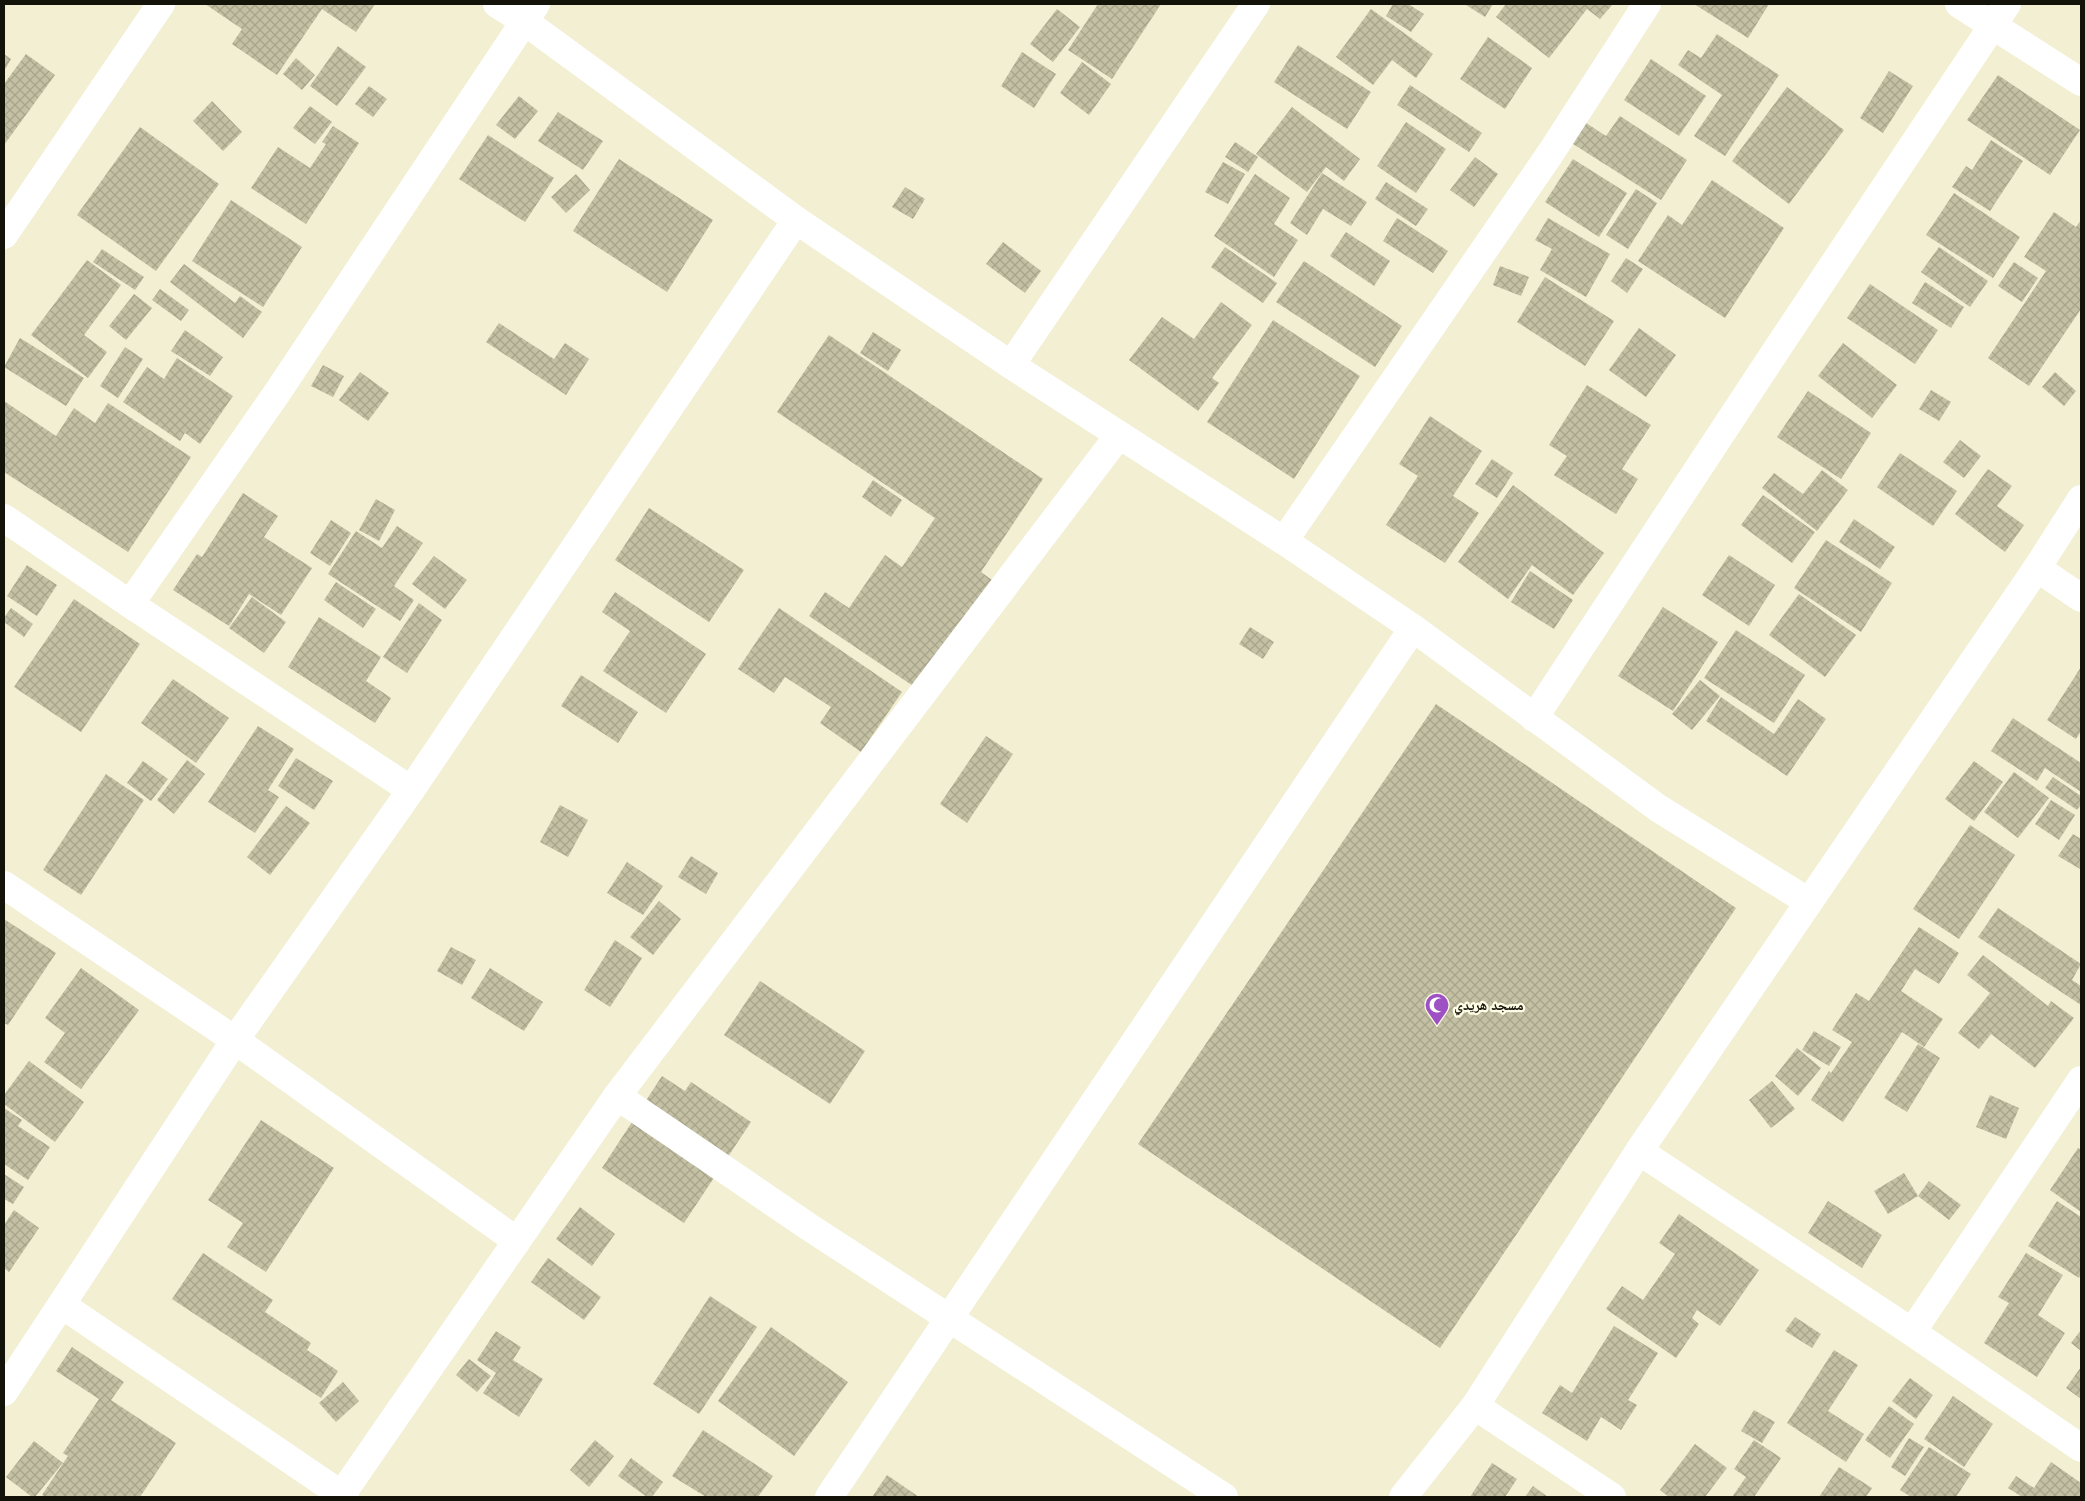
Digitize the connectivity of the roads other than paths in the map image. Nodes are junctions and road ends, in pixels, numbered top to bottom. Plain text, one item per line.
1 (161, 4) edge
2 (497, 4) edge
3 (1256, 4) edge
4 (1646, 4) edge
5 (1959, 4) edge
6 (530, 12) edge
7 (2000, 15) edge
8 (2081, 82) edge
9 (796, 220) junction
10 (4, 235) edge
11 (1011, 365) junction
12 (1120, 435) junction
13 (2081, 499) edge
14 (4, 518) edge
15 (1284, 541) junction
16 (2037, 568) junction
17 (2081, 598) edge
18 (130, 604) junction
19 (1412, 628) junction
20 (1534, 718) junction
21 (411, 790) junction
22 (4, 885) edge
23 (1809, 902) junction
24 (235, 1040) junction
25 (2081, 1080) edge
26 (617, 1096) junction
27 (1639, 1151) junction
28 (517, 1242) junction
29 (62, 1305) junction
30 (950, 1317) junction
31 (1912, 1332) junction
32 (4, 1392) edge
33 (1475, 1406) junction
34 (2081, 1448) edge
35 (342, 1496) edge
36 (829, 1497) edge
37 (1224, 1497) edge
38 (1403, 1497) edge
39 (1612, 1497) edge

1 - 10 street
2 - 6 street
3 - 11 street
4 - 15 street
5 - 7 street
6 - 9 street
6 - 18 street
7 - 8 street
7 - 20 street
9 - 11 street
9 - 21 street
11 - 12 street
12 - 15 street
12 - 26 street
13 - 16 street
14 - 18 street
15 - 19 street
16 - 17 street
16 - 23 street
18 - 21 street
19 - 20 street
19 - 30 street
20 - 23 street
21 - 24 street
22 - 24 street
23 - 27 street
24 - 28 street
24 - 29 street
25 - 31 street
26 - 28 street
26 - 30 street
27 - 31 street
27 - 33 street
28 - 35 street
29 - 32 street
29 - 35 street
30 - 36 street
30 - 37 street
31 - 34 street
33 - 38 street
33 - 39 street

